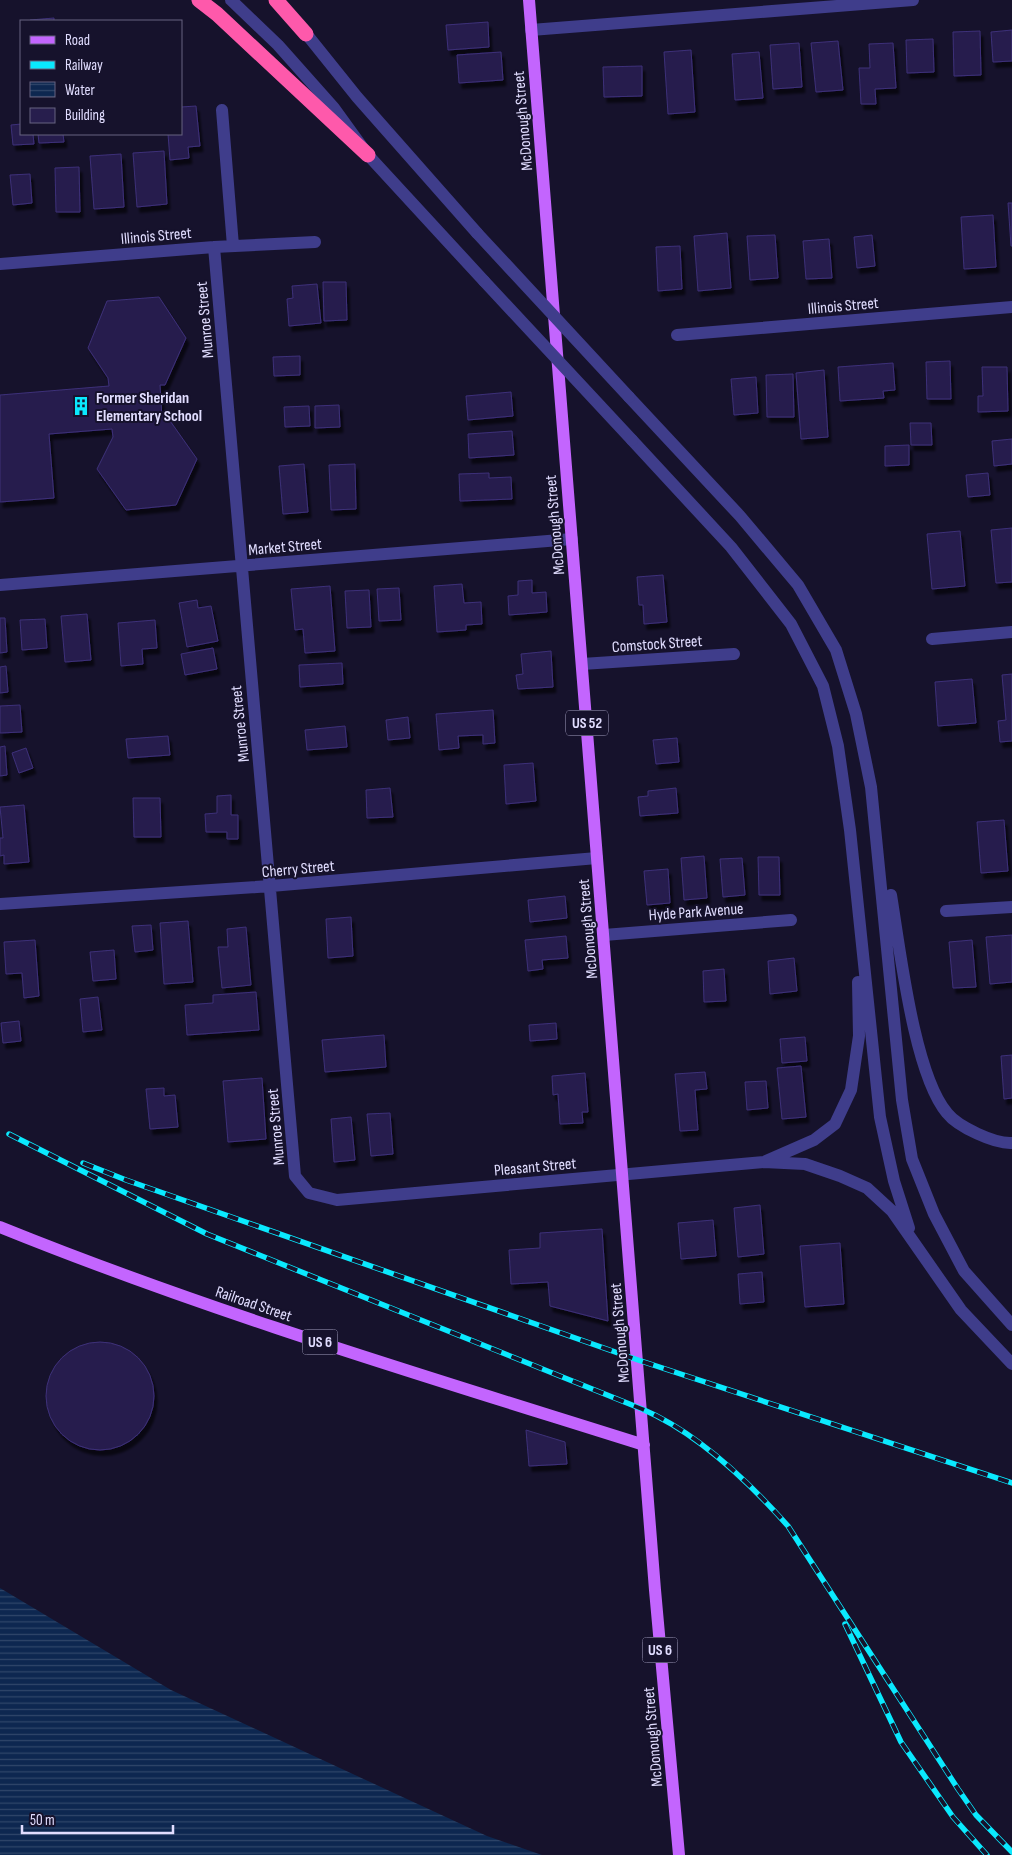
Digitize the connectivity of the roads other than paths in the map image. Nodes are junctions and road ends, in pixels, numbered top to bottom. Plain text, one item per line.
1 (199, 0) edge
2 (231, 0) edge
3 (276, 0) edge
4 (284, 0) edge
5 (529, 0) edge
6 (914, 0) edge
7 (531, 30) junction
8 (306, 34) junction
9 (222, 110) dead end
10 (368, 155) junction
11 (315, 242) dead end
12 (234, 246) junction
13 (214, 247) junction
14 (0, 264) edge
15 (1012, 307) edge
16 (677, 335) dead end
17 (572, 539) junction
18 (240, 566) junction
19 (0, 585) edge
20 (1012, 632) edge
21 (932, 639) dead end
22 (734, 654) dead end
23 (582, 664) junction
24 (871, 787) junction
25 (597, 858) junction
26 (271, 886) junction
27 (857, 901) junction
28 (0, 904) edge
29 (1012, 907) edge
30 (946, 912) dead end
31 (791, 920) dead end
32 (604, 935) junction
33 (1010, 1143) edge
34 (764, 1162) junction
35 (623, 1175) junction
36 (309, 1193) joint
37 (0, 1227) edge
38 (913, 1240) junction
39 (1012, 1325) edge
40 (1012, 1364) edge
41 (644, 1445) junction
42 (680, 1855) edge

1 - 10 highway
2 - 10 street
3 - 8 highway
4 - 8 street
5 - 7 main road, McDonough Street / US 52
6 - 7 street
7 - 17 main road, McDonough Street / US 52
8 - 24 street, bridge
9 - 12 street
10 - 27 street, bridge
11 - 12 street, Illinois Street
12 - 13 street, Illinois Street
13 - 14 street, Illinois Street
13 - 18 street, Munroe Street
15 - 16 street, Illinois Street
17 - 18 street, Market Street
17 - 23 main road, McDonough Street / US 52
18 - 19 street, Market Street
18 - 26 street, Munroe Street
20 - 21 street
22 - 23 street, Comstock Street
23 - 25 main road, McDonough Street / US 52
24 - 33 street
24 - 39 street
25 - 26 street, Cherry Street
25 - 32 main road, McDonough Street / US 52
26 - 28 street, Cherry Street
26 - 36 street, Munroe Street
27 - 34 street
27 - 38 street
29 - 30 street
31 - 32 street, Hyde Park Avenue
32 - 35 main road, McDonough Street / US 52
34 - 35 street, Pleasant Street
34 - 38 street
35 - 36 street, Pleasant Street
35 - 41 main road, McDonough Street / US 52
37 - 41 main road, Railroad Street / US 6
38 - 40 street
41 - 42 main road, McDonough Street / US 6

